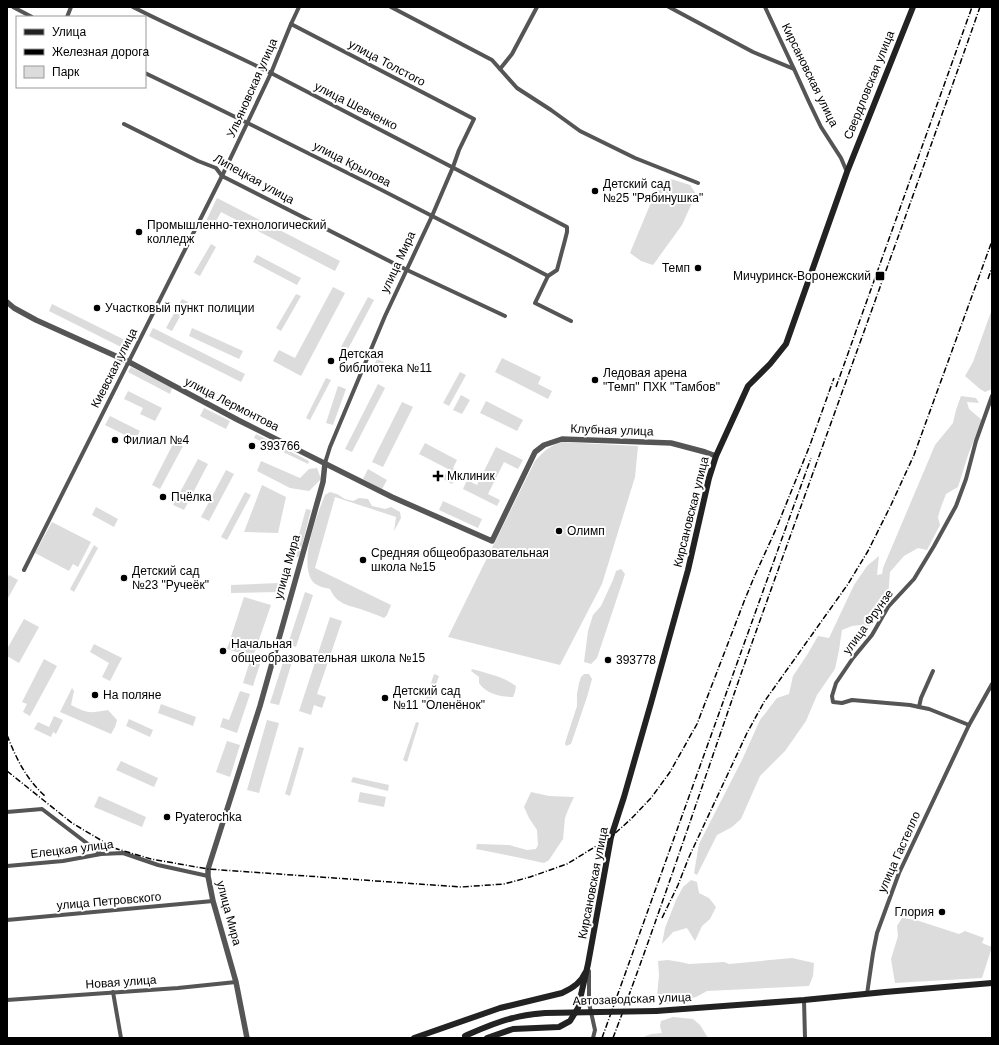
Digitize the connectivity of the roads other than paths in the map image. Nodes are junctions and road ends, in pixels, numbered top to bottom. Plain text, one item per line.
1 (14, 7) edge
2 (134, 7) edge
3 (299, 7) edge
4 (391, 7) edge
5 (537, 7) edge
6 (669, 7) edge
7 (765, 7) edge
8 (913, 7) edge
9 (30, 16) edge
10 (291, 24) junction
11 (500, 69) junction
12 (794, 69) junction
13 (271, 72) junction
14 (146, 73) edge
15 (474, 119) joint
16 (248, 123) junction
17 (124, 124) dead end
18 (453, 167) junction
19 (846, 172) junction
20 (222, 176) junction
21 (698, 184) dead end
22 (432, 216) junction
23 (407, 270) junction
24 (548, 276) junction
25 (7, 302) edge
26 (505, 316) dead end
27 (571, 321) dead end
28 (129, 362) junction
29 (992, 396) edge
30 (716, 456) junction
31 (326, 463) junction
32 (492, 541) joint
33 (24, 570) dead end
34 (933, 671) dead end
35 (992, 684) edge
36 (919, 707) junction
37 (969, 726) junction
38 (7, 812) edge
39 (101, 854) junction
40 (7, 866) edge
41 (208, 876) junction
42 (214, 901) junction
43 (7, 920) edge
44 (588, 964) junction
45 (236, 982) junction
46 (992, 984) edge
47 (113, 992) junction
48 (867, 994) junction
49 (7, 1000) edge
50 (804, 1000) junction
51 (463, 1037) edge
52 (121, 1038) edge
53 (247, 1038) edge
54 (414, 1038) edge
55 (487, 1038) edge
56 (593, 1038) edge
57 (805, 1038) edge

1 - 9 street
2 - 13 street, улица Шевченко
3 - 10 street, Ульяновская улица
4 - 11 street
5 - 11 street
6 - 12 street
7 - 12 street, Кирсановская улица
8 - 19 main road, Свердловская улица
10 - 13 street, Ульяновская улица
10 - 15 street, улица Толстого
11 - 21 street
12 - 19 street, Кирсановская улица
13 - 16 street, Ульяновская улица
13 - 18 street, улица Шевченко
14 - 16 street, улица Крылова
15 - 18 street, улица Мира
16 - 20 street, Ульяновская улица
16 - 22 street, улица Крылова
17 - 20 street, Липецкая улица
18 - 22 street, улица Мира
18 - 24 street, улица Шевченко
19 - 30 main road, Кирсановская улица
20 - 23 street, Липецкая улица
20 - 28 street, Киевская улица
22 - 23 street, улица Мира
22 - 24 street, улица Крылова
23 - 26 street, Липецкая улица
23 - 31 street, улица Мира
24 - 27 street
25 - 28 street, улица Лермонтова
28 - 31 street, улица Лермонтова
28 - 33 street, Киевская улица
29 - 36 street, улица Фрунзе
30 - 32 street, Клубная улица
30 - 44 main road, Кирсановская улица
31 - 32 street, улица Лермонтова
31 - 41 street, улица Мира
34 - 36 street
35 - 37 street, улица Гастелло
36 - 37 street
37 - 48 street, улица Гастелло
38 - 39 street
39 - 40 street, Елецкая улица
39 - 41 street, Елецкая улица
41 - 42 street, улица Мира
42 - 43 street, улица Петровского
42 - 45 street, улица Мира
44 - 54 main road
44 - 55 main road
44 - 56 street
45 - 47 street, Новая улица
45 - 53 street, улица Мира
46 - 48 main road, Автозаводская улица
47 - 49 street, Новая улица
47 - 52 street
48 - 50 main road, Автозаводская улица
50 - 51 main road, Автозаводская улица, bridge
50 - 57 street

